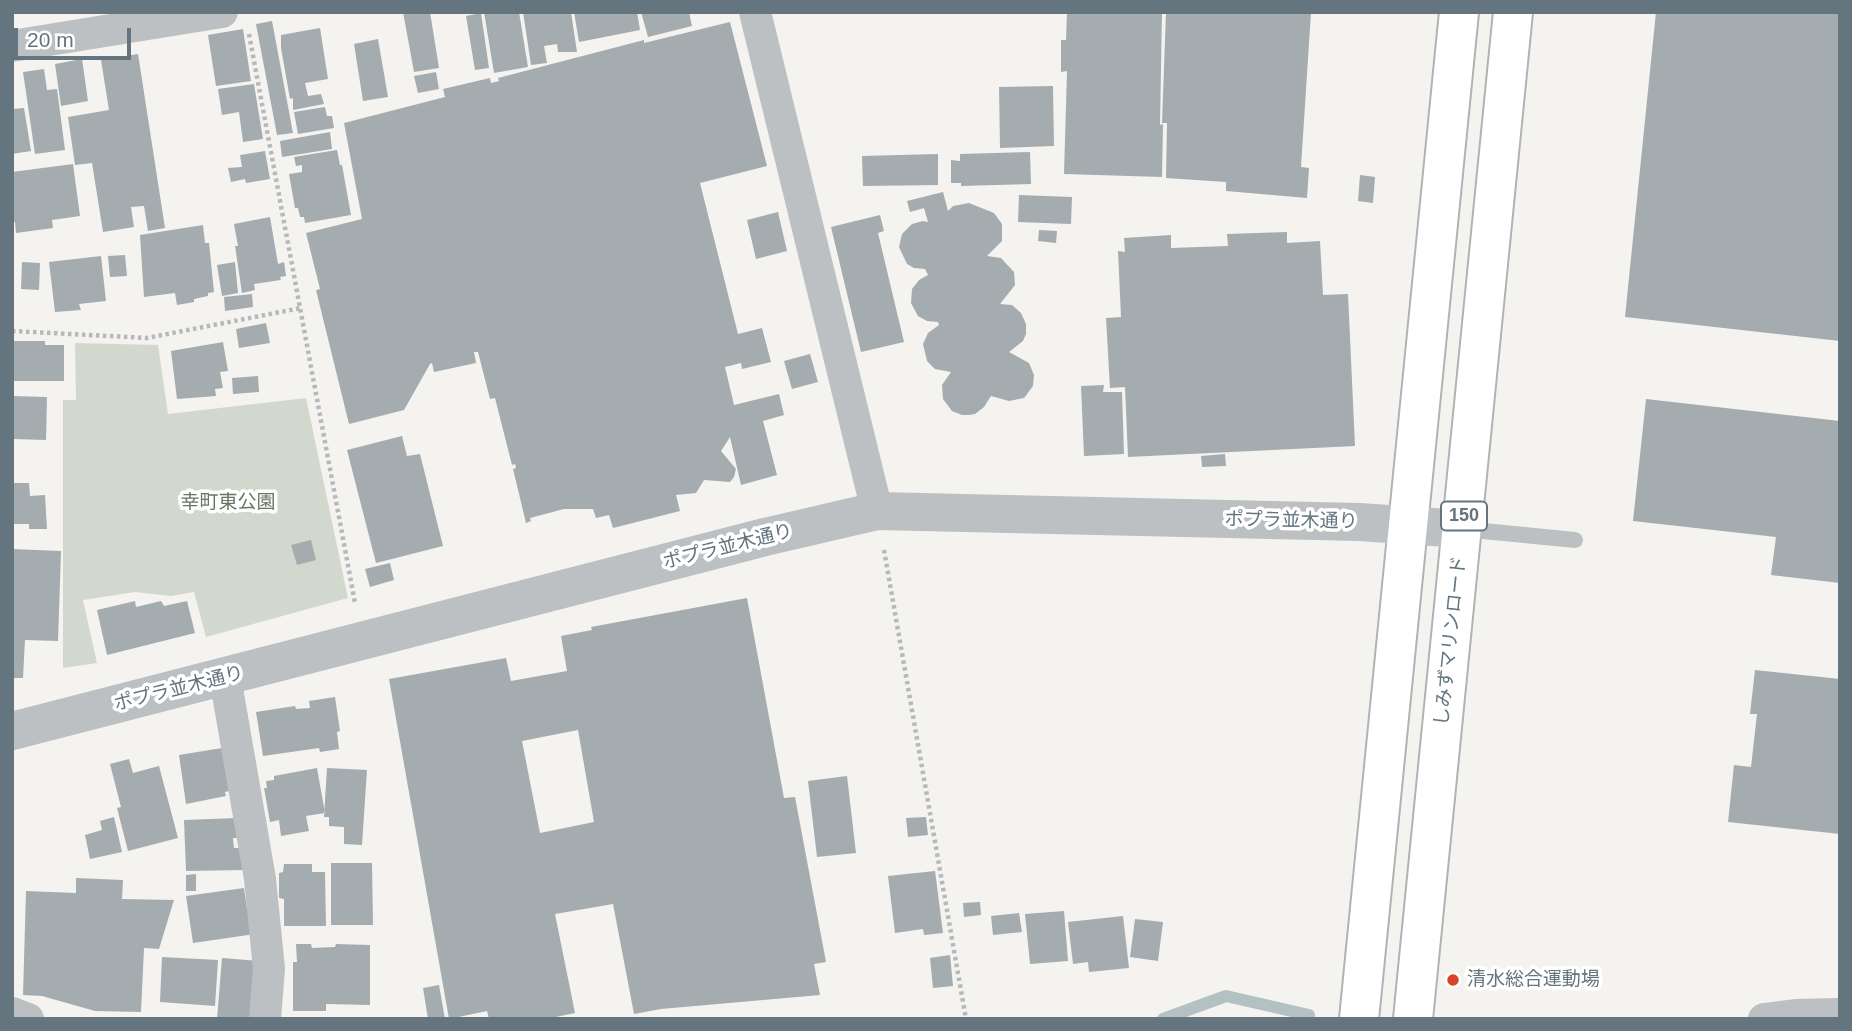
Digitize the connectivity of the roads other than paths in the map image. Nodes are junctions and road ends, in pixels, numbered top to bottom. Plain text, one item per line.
1 (755, 12) edge
2 (1459, 12) edge
3 (1513, 12) edge
4 (235, 19) edge
5 (12, 46) edge
6 (877, 511) junction
7 (1409, 524) junction
8 (1463, 529) junction
9 (1576, 540) dead end
10 (225, 677) junction
11 (12, 731) edge
12 (12, 1013) edge
13 (1840, 1014) edge
14 (28, 1019) edge
15 (265, 1019) edge
16 (1359, 1019) edge
17 (1413, 1019) edge
18 (1764, 1019) edge

1 - 6 street
2 - 7 highway
3 - 8 highway, しみずマリンロード / 150
4 - 5 street
6 - 7 street, ポプラ並木通り
6 - 10 street, ポプラ並木通り
7 - 8 street, ポプラ並木通り
7 - 16 highway
8 - 9 lane
8 - 17 highway, しみずマリンロード / 150
10 - 11 street, ポプラ並木通り
10 - 15 street
12 - 14 street
13 - 18 street

